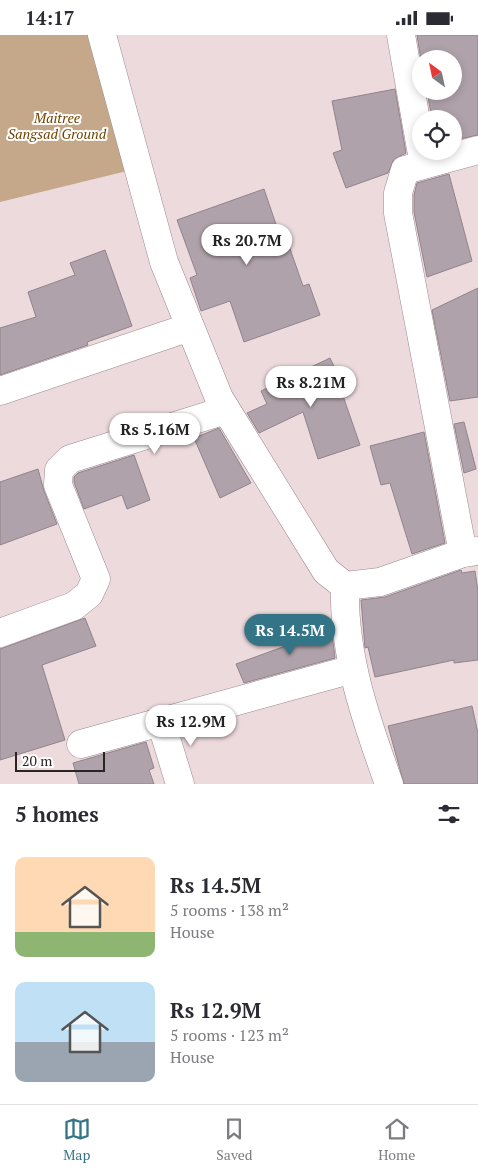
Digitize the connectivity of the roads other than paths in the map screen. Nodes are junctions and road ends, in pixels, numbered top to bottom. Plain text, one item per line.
1 (102, 35) edge
2 (401, 35) edge
3 (414, 110) edge
4 (478, 151) edge
5 (462, 152) edge
6 (417, 160) edge
7 (190, 327) junction
8 (0, 391) edge
9 (226, 410) junction
10 (470, 552) edge
11 (345, 586) junction
12 (0, 633) edge
13 (353, 669) junction
14 (161, 722) junction
15 (82, 744) dead end
16 (180, 784) edge
17 (389, 784) edge

1 - 7 street
2 - 3 street
4 - 5 street
6 - 10 street
7 - 8 street
7 - 9 street
9 - 11 street
9 - 12 street
10 - 11 street
11 - 13 street
13 - 14 street
13 - 17 street
14 - 15 street
14 - 16 street

